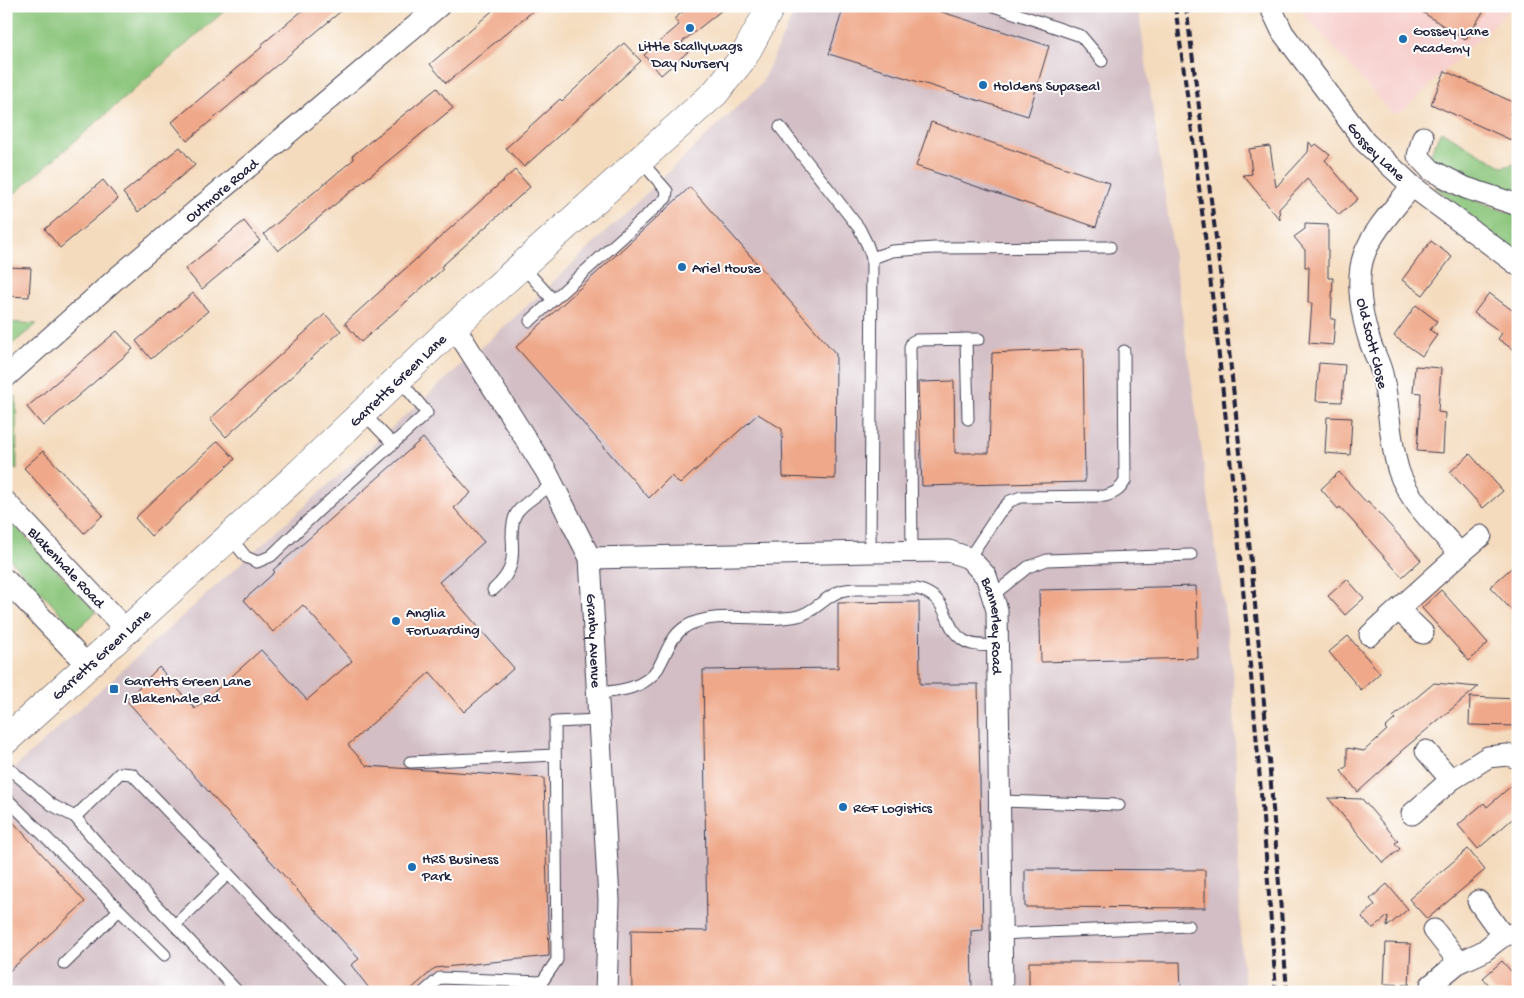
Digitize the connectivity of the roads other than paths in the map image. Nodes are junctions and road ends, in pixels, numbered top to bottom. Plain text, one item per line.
1 (438, 6) edge
2 (771, 6) edge
3 (994, 6) edge
4 (1270, 6) edge
5 (1102, 61) dead end
6 (780, 128) dead end
7 (1423, 137) dead end
8 (640, 160) junction
9 (1412, 186) junction
10 (1518, 204) edge
11 (1110, 247) dead end
12 (872, 258) junction
13 (1518, 265) edge
14 (522, 266) junction
15 (554, 300) junction
16 (530, 321) dead end
17 (454, 326) junction
18 (966, 339) junction
19 (979, 339) dead end
20 (1124, 351) dead end
21 (6, 377) edge
22 (399, 379) junction
23 (363, 412) junction
24 (968, 420) dead end
25 (393, 444) junction
26 (553, 485) junction
27 (6, 502) edge
28 (1481, 536) dead end
29 (230, 537) junction
30 (870, 552) junction
31 (912, 552) junction
32 (1191, 554) dead end
33 (1460, 554) junction
34 (590, 558) junction
35 (969, 558) junction
36 (6, 580) edge
37 (493, 590) dead end
38 (993, 596) junction
39 (1399, 610) junction
40 (127, 631) junction
41 (1423, 633) dead end
42 (1370, 635) dead end
43 (998, 646) junction
44 (88, 666) junction
45 (597, 693) junction
46 (599, 720) junction
47 (6, 740) edge
48 (1426, 751) dead end
49 (555, 754) junction
50 (1518, 758) edge
51 (410, 762) dead end
52 (6, 766) edge
53 (1451, 780) junction
54 (7, 801) edge
55 (1000, 801) junction
56 (1120, 805) dead end
57 (1412, 814) dead end
58 (75, 817) junction
59 (228, 874) junction
60 (1478, 901) dead end
61 (119, 910) junction
62 (175, 925) junction
63 (1189, 926) dead end
64 (1434, 930) dead end
65 (1001, 934) junction
66 (1510, 936) edge
67 (165, 955) dead end
68 (1459, 962) junction
69 (64, 964) dead end
70 (1428, 988) edge
71 (238, 992) edge
72 (342, 992) edge
73 (424, 992) edge
74 (606, 992) edge
75 (1002, 992) edge

1 - 21 street, Outmore Road
2 - 8 street, Garretts Green Lane
3 - 5 lane
4 - 9 street, Gossey Lane
6 - 12 lane
7 - 10 street, Gossey Lane
8 - 14 street, Garretts Green Lane
8 - 15 lane
9 - 13 street, Gossey Lane
9 - 33 street, Old Scott Close
11 - 12 lane
12 - 30 lane
14 - 15 lane
14 - 17 street, Garretts Green Lane
15 - 16 lane
17 - 22 street, Garretts Green Lane
17 - 26 street, Granby Avenue
18 - 19 lane
18 - 24 lane
18 - 31 lane
20 - 35 lane
22 - 23 street, Garretts Green Lane
22 - 25 lane
23 - 25 lane
23 - 29 street, Garretts Green Lane
25 - 29 lane
26 - 34 street, Granby Avenue
26 - 37 lane
27 - 40 street, Blakenhale Road
28 - 33 street
29 - 40 street, Garretts Green Lane
30 - 31 street, Bannerley Road
30 - 34 street, Bannerley Road
31 - 35 street, Bannerley Road
32 - 38 lane
33 - 39 street
34 - 45 street, Granby Avenue
35 - 38 street, Bannerley Road
36 - 44 street
38 - 43 street, Bannerley Road
39 - 41 street
39 - 42 street
40 - 44 street, Garretts Green Lane
43 - 45 lane
43 - 55 street, Bannerley Road
44 - 47 street, Garretts Green Lane
45 - 46 street, Granby Avenue
46 - 49 lane
46 - 74 street, Granby Avenue
48 - 53 street
49 - 51 lane
49 - 73 lane
50 - 53 street
52 - 58 lane
53 - 57 street
54 - 61 lane
55 - 56 lane
55 - 65 street, Bannerley Road
58 - 59 lane
58 - 62 lane
59 - 62 lane
59 - 72 lane
60 - 66 street
61 - 67 lane
61 - 69 lane
62 - 71 lane
63 - 65 lane
64 - 68 street
65 - 75 street, Bannerley Road
66 - 68 street
68 - 70 street

